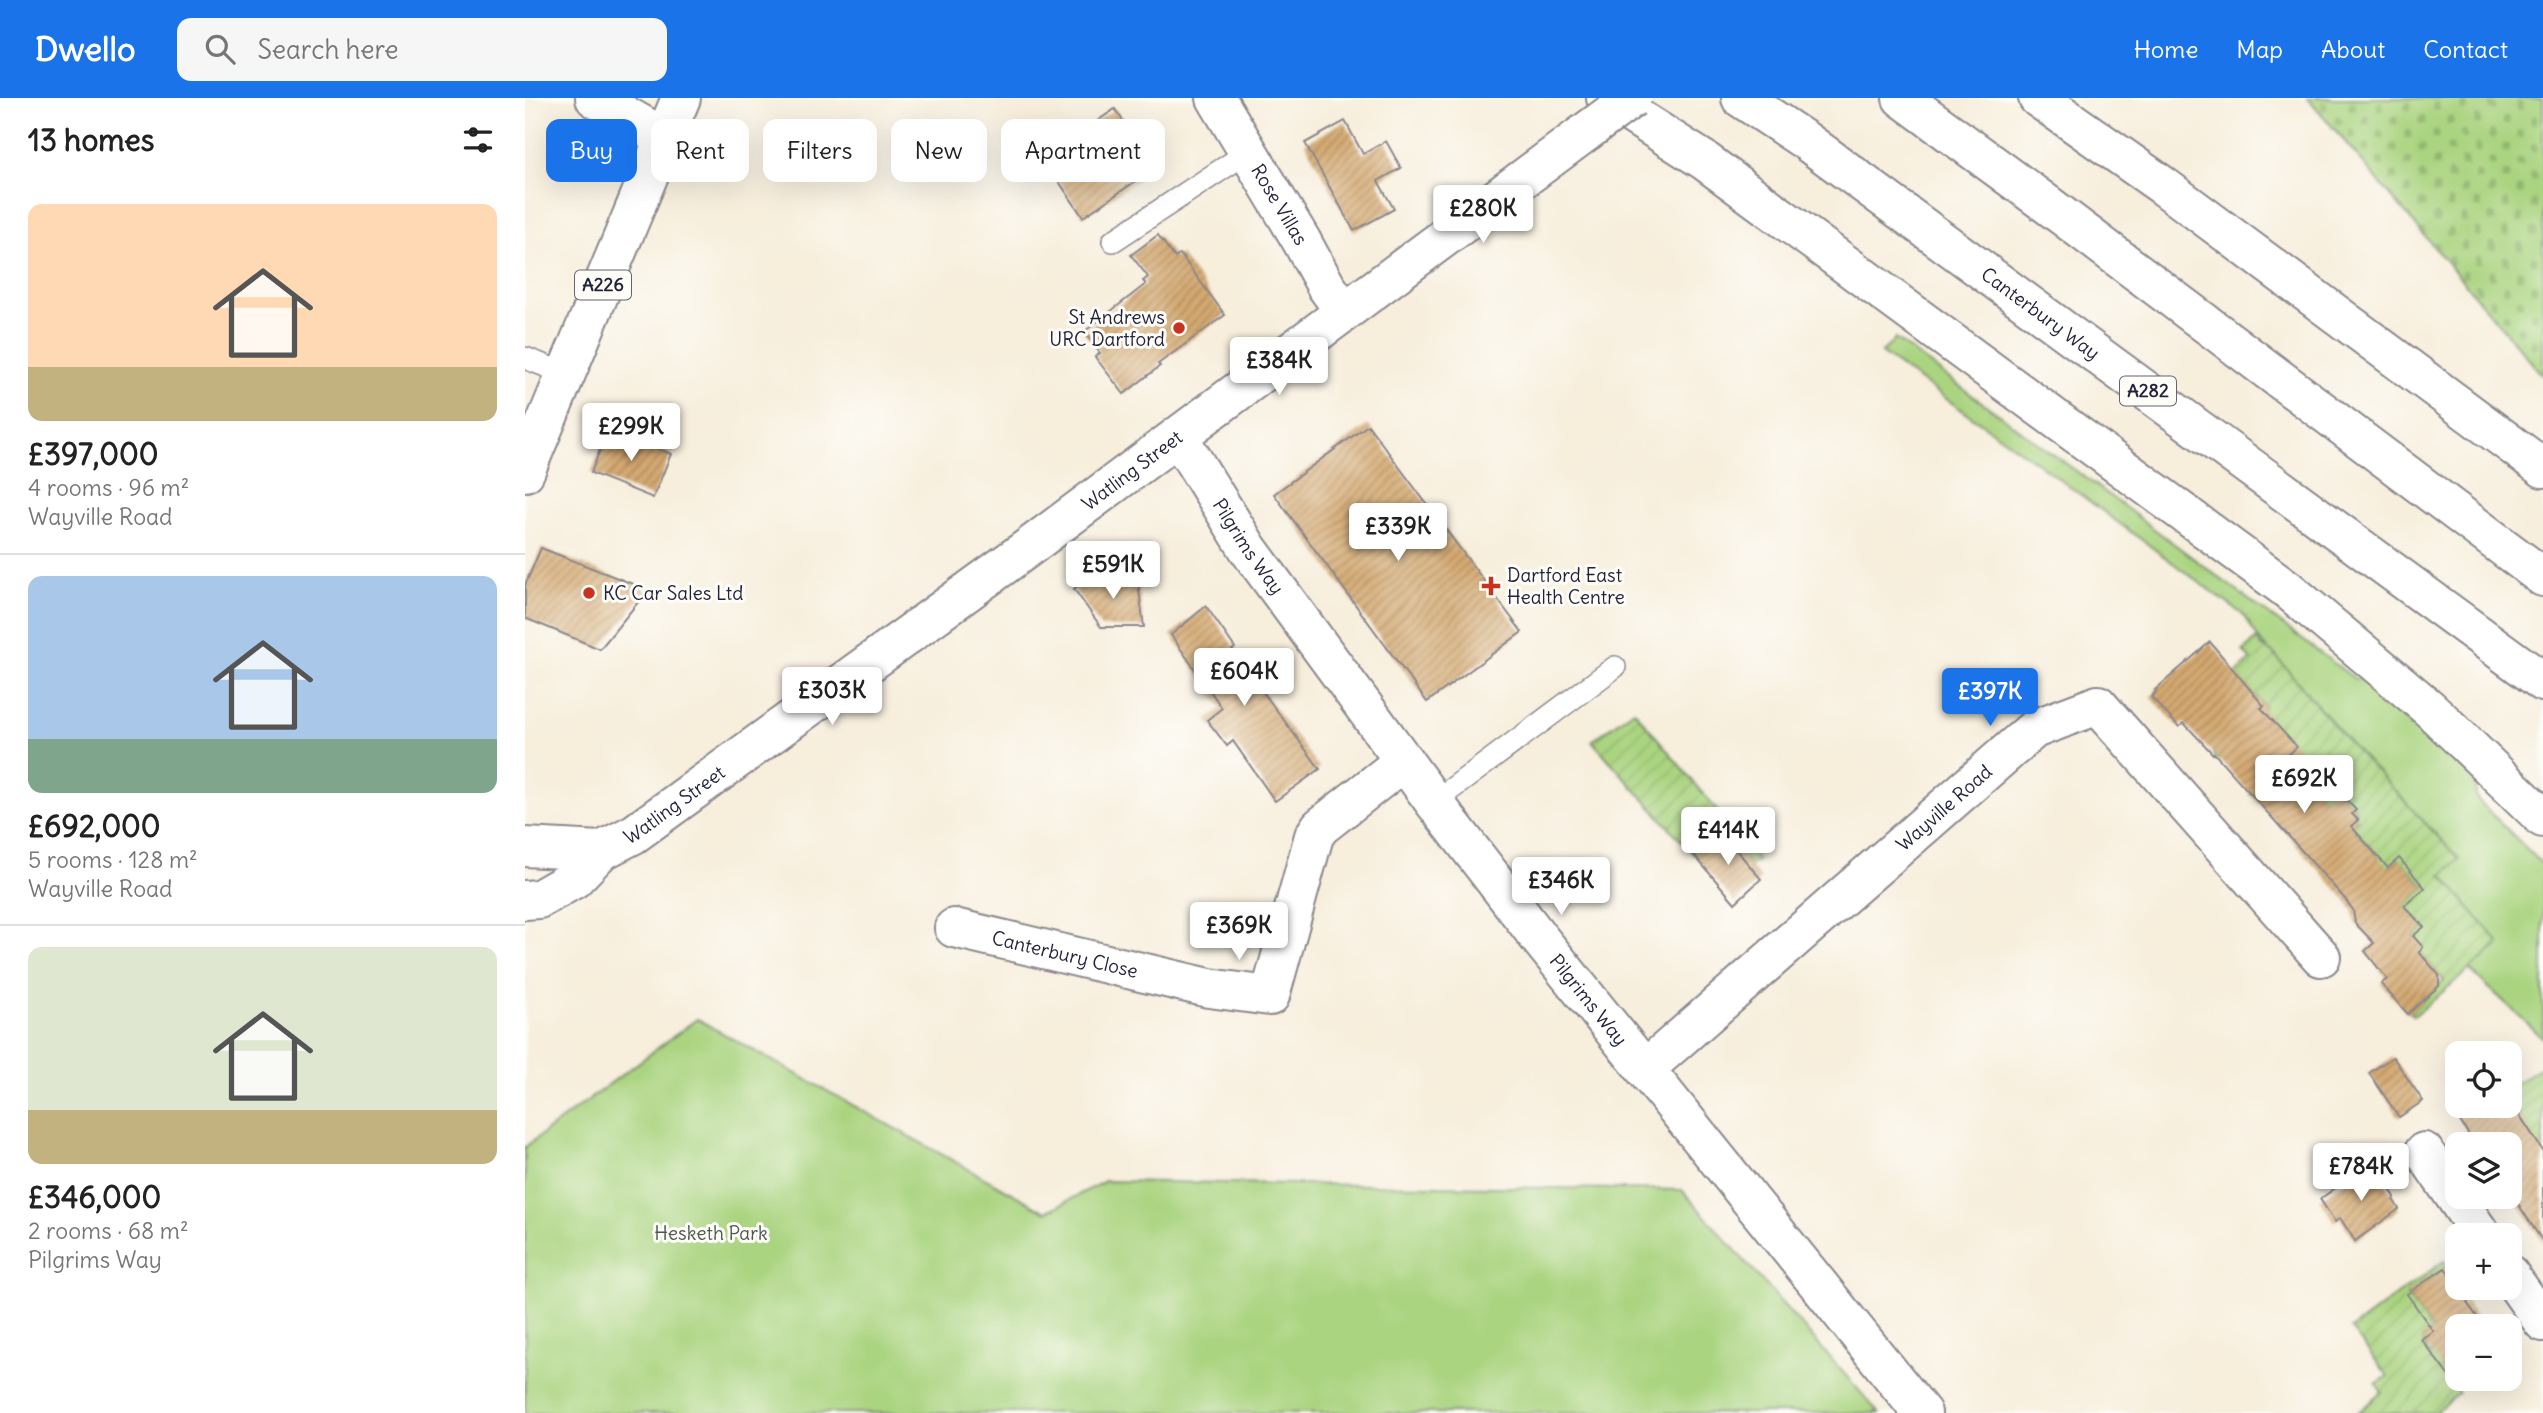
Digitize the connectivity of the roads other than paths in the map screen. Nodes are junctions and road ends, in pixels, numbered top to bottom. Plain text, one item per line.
1 (595, 98) edge
2 (681, 98) edge
3 (1216, 98) edge
4 (1606, 98) edge
5 (1632, 98) edge
6 (1741, 98) edge
7 (1902, 98) edge
8 (2038, 98) edge
9 (673, 119) edge
10 (651, 130) edge
11 (1248, 152) junction
12 (651, 171) edge
13 (1113, 241) dead end
14 (1344, 311) junction
15 (525, 358) edge
16 (566, 374) junction
17 (1178, 436) junction
18 (2543, 468) edge
19 (525, 472) edge
20 (2543, 578) edge
21 (1615, 667) dead end
22 (2543, 682) edge
23 (1404, 761) junction
24 (1434, 802) junction
25 (2543, 818) edge
26 (525, 847) edge
27 (601, 851) junction
28 (525, 900) edge
29 (954, 928) dead end
30 (2321, 957) dead end
31 (1645, 1069) junction
32 (2424, 1152) dead end
33 (2473, 1223) edge
34 (2522, 1292) edge
35 (2543, 1322) edge
36 (1922, 1413) edge

1 - 10 main road
2 - 9 main road, A226
3 - 11 main road, Rose Villas
4 - 25 main road
5 - 14 main road, Watling Street, bridge
6 - 22 main road, Canterbury Way / A282
7 - 20 main road
8 - 18 main road
11 - 13 lane
11 - 14 main road, Rose Villas
12 - 16 main road, A226
14 - 17 main road, Watling Street
15 - 16 lane
16 - 19 main road, A226
17 - 23 main road, Pilgrims Way
17 - 27 main road, Watling Street
21 - 24 lane
23 - 24 main road, Pilgrims Way
23 - 29 main road, Canterbury Close
24 - 31 main road, Pilgrims Way
26 - 27 main road
27 - 28 main road, Watling Street
30 - 31 main road, Wayville Road
31 - 36 main road, Pilgrims Way
32 - 33 main road
34 - 35 main road

